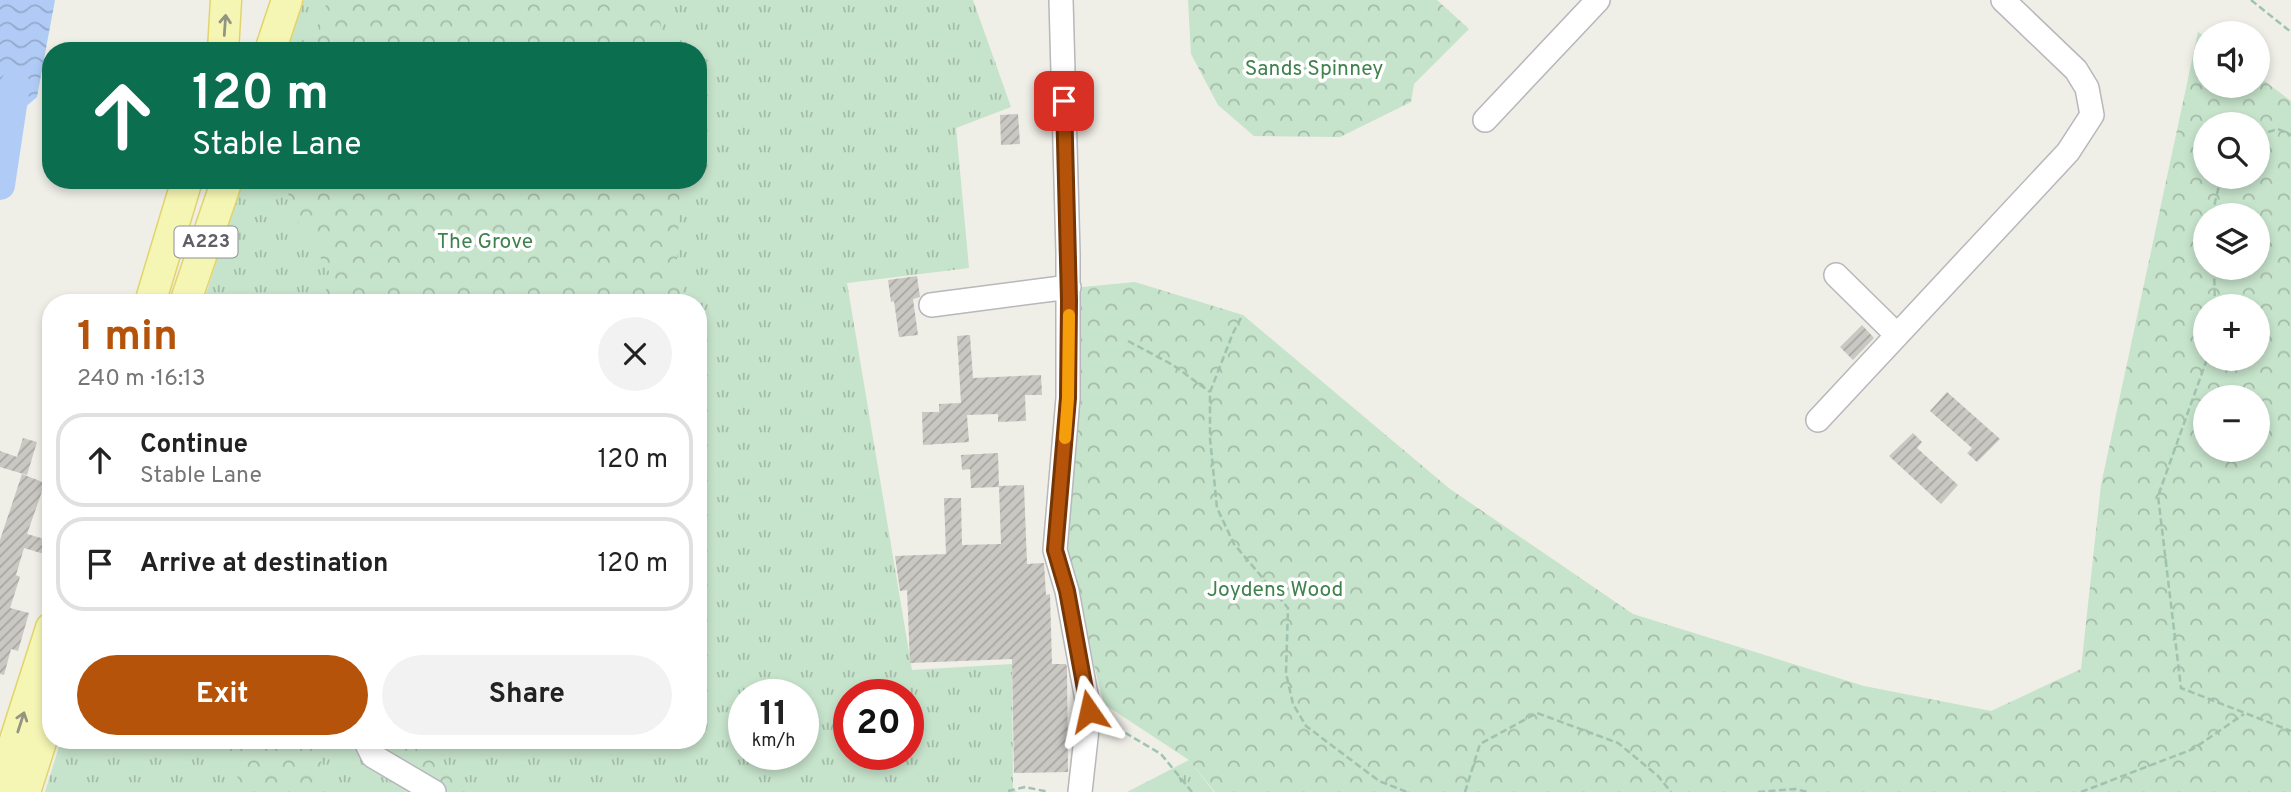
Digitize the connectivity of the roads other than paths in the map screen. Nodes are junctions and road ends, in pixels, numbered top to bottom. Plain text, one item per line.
1 (226, 0) edge
2 (286, 0) edge
3 (299, 0) edge
4 (1061, 0) edge
5 (1598, 0) edge
6 (2003, 0) edge
7 (224, 42) edge
8 (273, 42) edge
9 (280, 42) edge
10 (1485, 120) dead end
11 (184, 189) edge
12 (224, 189) edge
13 (1836, 275) dead end
14 (1069, 287) junction
15 (153, 294) edge
16 (188, 294) edge
17 (930, 305) dead end
18 (1897, 335) junction
19 (1818, 420) dead end
20 (42, 656) edge
21 (42, 737) edge
22 (370, 749) edge
23 (0, 788) edge
24 (24, 792) edge
25 (434, 792) edge
26 (1080, 792) edge

7 -> 1 main road
2 - 8 main road
3 - 9 street
4 - 14 street
5 - 10 street
6 - 18 street
11 - 15 main road, A223
12 - 16 main road, A223
13 - 18 street
14 - 17 street
14 - 26 street
18 - 19 street
23 -> 20 main road
21 - 24 main road
22 - 25 street

